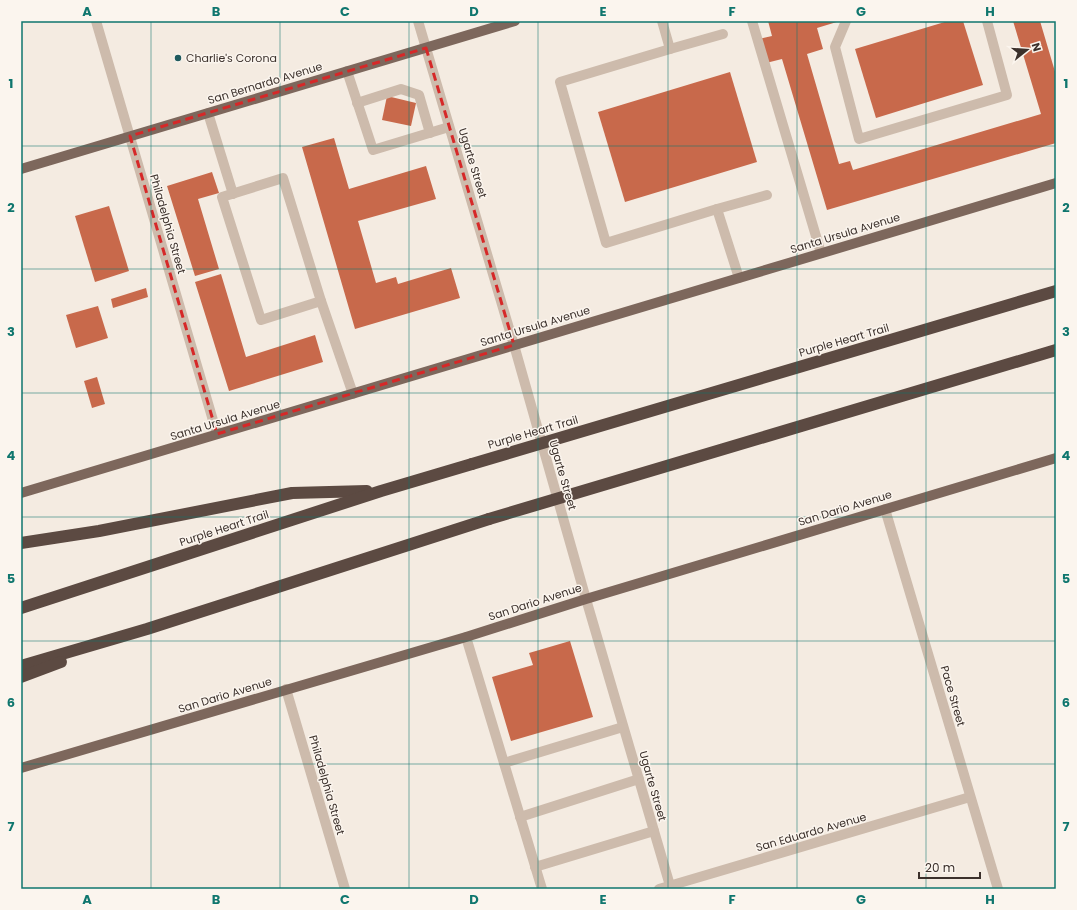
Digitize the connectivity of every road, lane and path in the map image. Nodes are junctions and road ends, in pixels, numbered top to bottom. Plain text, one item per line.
1 (96, 21) edge
2 (418, 21) edge
3 (515, 21) edge
4 (662, 21) edge
5 (752, 21) edge
6 (846, 21) edge
7 (987, 21) edge
8 (723, 34) dead end
9 (426, 48) junction
10 (670, 49) junction
11 (347, 71) junction
12 (357, 103) junction
13 (208, 113) junction
14 (449, 127) junction
15 (430, 133) junction
16 (130, 136) junction
17 (21, 169) edge
18 (1056, 183) edge
19 (232, 194) junction
20 (767, 195) dead end
21 (717, 210) junction
22 (821, 253) junction
23 (739, 278) junction
24 (1056, 291) edge
25 (321, 302) junction
26 (514, 345) junction
27 (1056, 350) edge
28 (353, 394) junction
29 (217, 434) junction
30 (1056, 458) edge
31 (381, 491) junction
32 (21, 493) edge
33 (885, 509) junction
34 (21, 543) edge
35 (586, 599) junction
36 (21, 608) edge
37 (147, 629) junction
38 (466, 636) junction
39 (21, 666) edge
40 (21, 677) edge
41 (286, 689) junction
42 (623, 727) junction
43 (504, 763) junction
44 (21, 768) edge
45 (639, 779) junction
46 (970, 797) junction
47 (520, 816) junction
48 (654, 831) junction
49 (535, 867) junction
50 (671, 887) edge
51 (345, 889) edge
52 (542, 889) edge
53 (659, 889) edge
54 (998, 889) edge

1 - 16 street, Philadelphia Street
2 - 9 street, Ugarte Street
3 - 9 main road, San Bernardo Avenue
4 - 10 street
5 - 22 street
6 - 7 street
8 - 10 street
9 - 11 main road, San Bernardo Avenue
9 - 14 street, Ugarte Street
10 - 21 street
11 - 12 street
11 - 13 main road, San Bernardo Avenue
12 - 15 street
12 - 15 street
13 - 16 main road, San Bernardo Avenue
13 - 19 street
14 - 15 street
14 - 26 street, Ugarte Street
16 - 17 main road, San Bernardo Avenue
16 - 29 street, Philadelphia Street
18 - 22 main road, Santa Ursula Avenue
19 - 25 street
19 - 25 street
20 - 21 street
21 - 23 street
22 - 23 main road, Santa Ursula Avenue
23 - 26 main road, Santa Ursula Avenue
24 - 31 highway, Purple Heart Trail, bridge
25 - 28 street
26 - 28 main road, Santa Ursula Avenue
26 - 35 street, Ugarte Street
27 - 37 highway, bridge
28 - 29 main road, Santa Ursula Avenue
29 - 32 main road, Santa Ursula Avenue
30 - 33 main road, San Dario Avenue
31 - 34 highway
31 - 36 highway, Purple Heart Trail
33 - 35 main road, San Dario Avenue
33 - 46 street, Pace Street
35 - 38 main road, San Dario Avenue
35 - 42 street, Ugarte Street
37 - 39 highway
37 - 40 highway
38 - 41 main road, San Dario Avenue
38 - 43 street
41 - 44 main road, San Dario Avenue
41 - 51 street, Philadelphia Street
42 - 43 street
42 - 45 street, Ugarte Street
43 - 47 street
45 - 47 street
45 - 48 street, Ugarte Street
46 - 50 street, San Eduardo Avenue
46 - 54 street, Pace Street
47 - 49 street
48 - 49 street
48 - 50 street, Ugarte Street
49 - 52 street
50 - 53 street, San Eduardo Avenue

